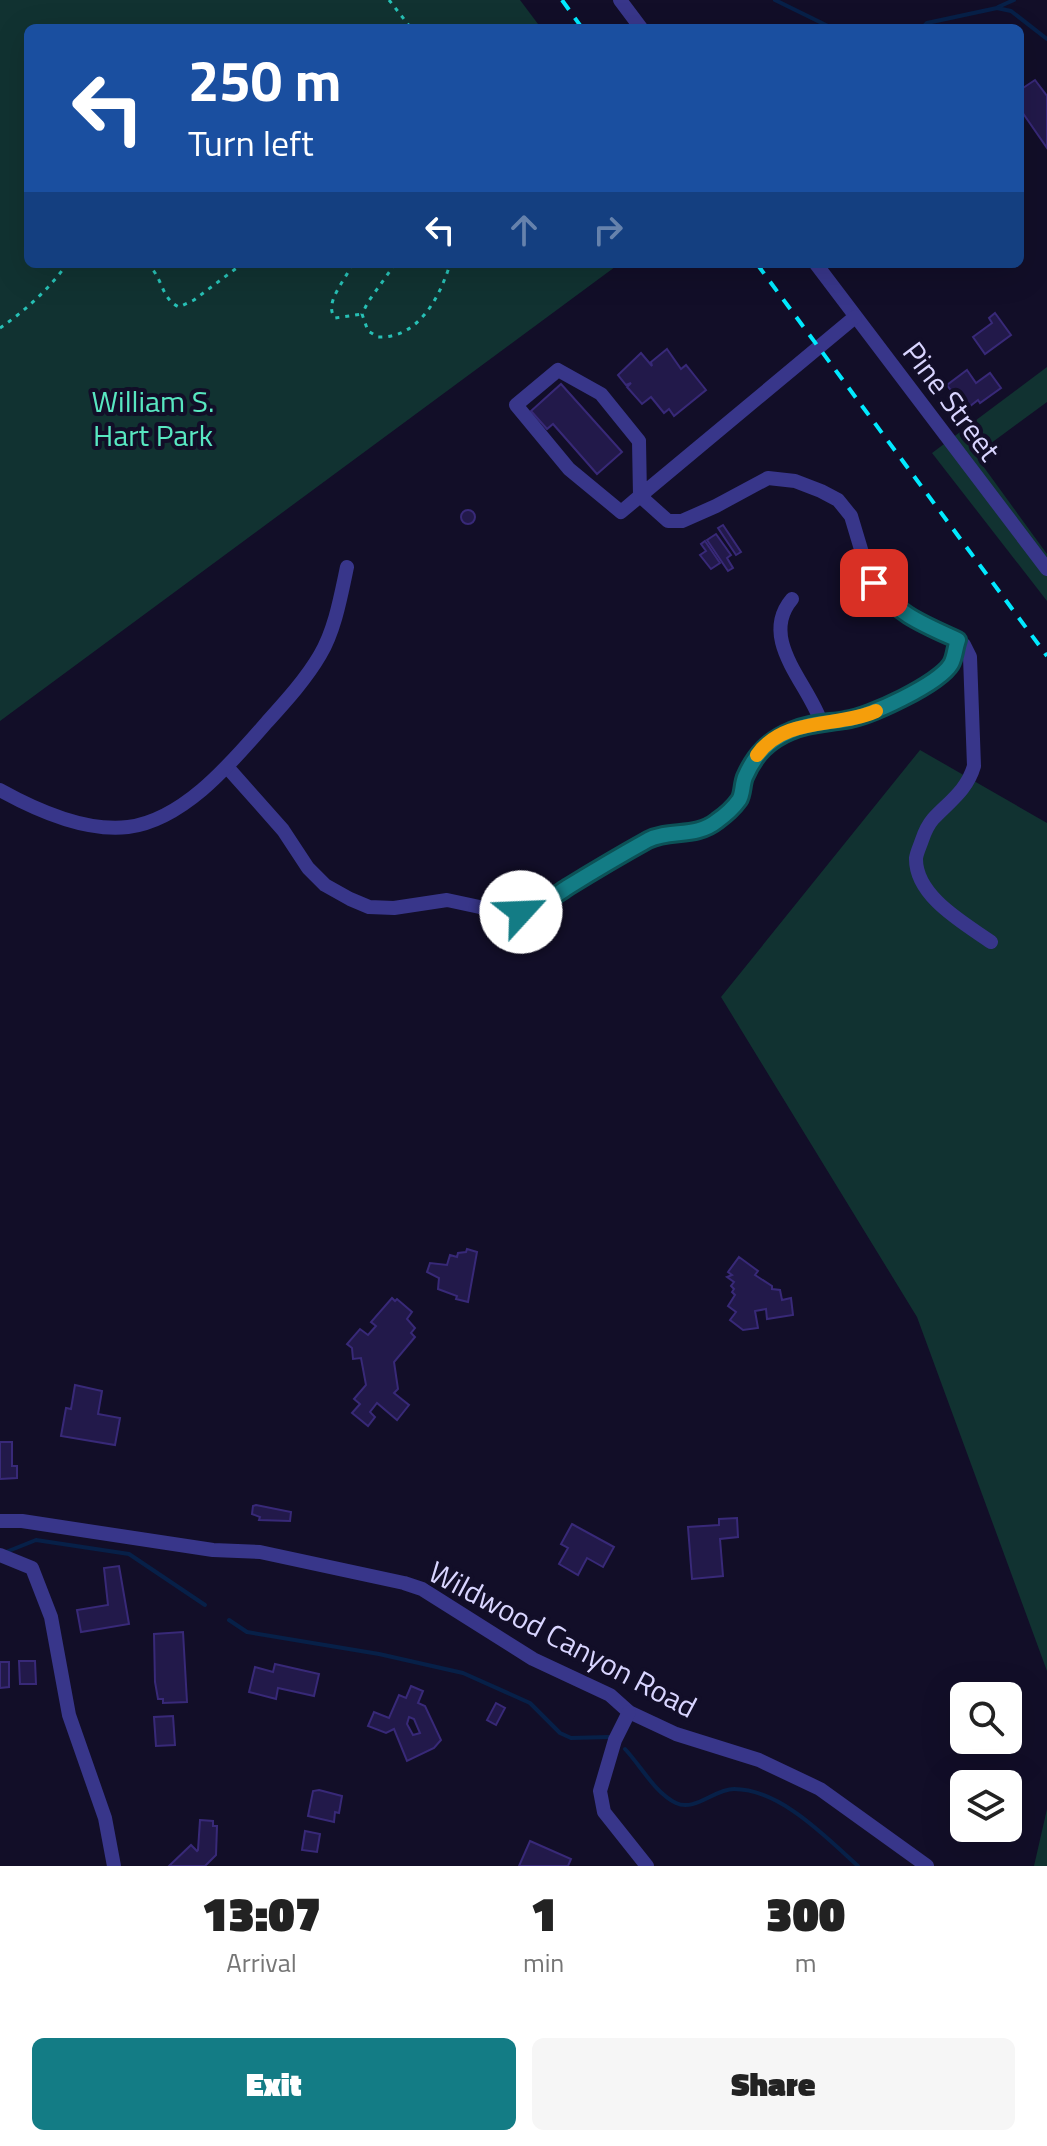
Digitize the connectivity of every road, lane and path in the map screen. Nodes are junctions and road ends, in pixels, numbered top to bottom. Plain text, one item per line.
1 (389, 0) edge
2 (620, 0) edge
3 (408, 24) edge
4 (638, 24) edge
5 (63, 268) edge
6 (150, 268) edge
7 (237, 268) edge
8 (350, 268) edge
9 (394, 268) edge
10 (448, 268) edge
11 (819, 268) edge
12 (362, 314) junction
13 (855, 317) junction
14 (0, 328) edge
15 (640, 496) junction
16 (347, 567) dead end
17 (1047, 569) edge
18 (792, 599) dead end
19 (958, 640) junction
20 (821, 722) junction
21 (228, 768) junction
22 (0, 790) edge
23 (991, 942) dead end
24 (0, 1521) edge
25 (5, 1557) edge
26 (629, 1712) junction
27 (114, 1866) edge
28 (647, 1866) edge
29 (927, 1866) edge

1 - 3 path
2 - 4 street
5 - 14 path
6 - 7 path
8 - 12 path
9 - 12 path
10 - 12 path
11 - 13 street, Pine Street
13 - 15 street
13 - 17 street, Pine Street
15 - 15 street
15 - 19 street
16 - 21 street
18 - 20 street
19 - 20 street
19 - 23 street
20 - 21 street
21 - 22 street
24 - 26 street, Wildwood Canyon Road
25 - 27 street
26 - 28 street
26 - 29 street, Wildwood Canyon Road

